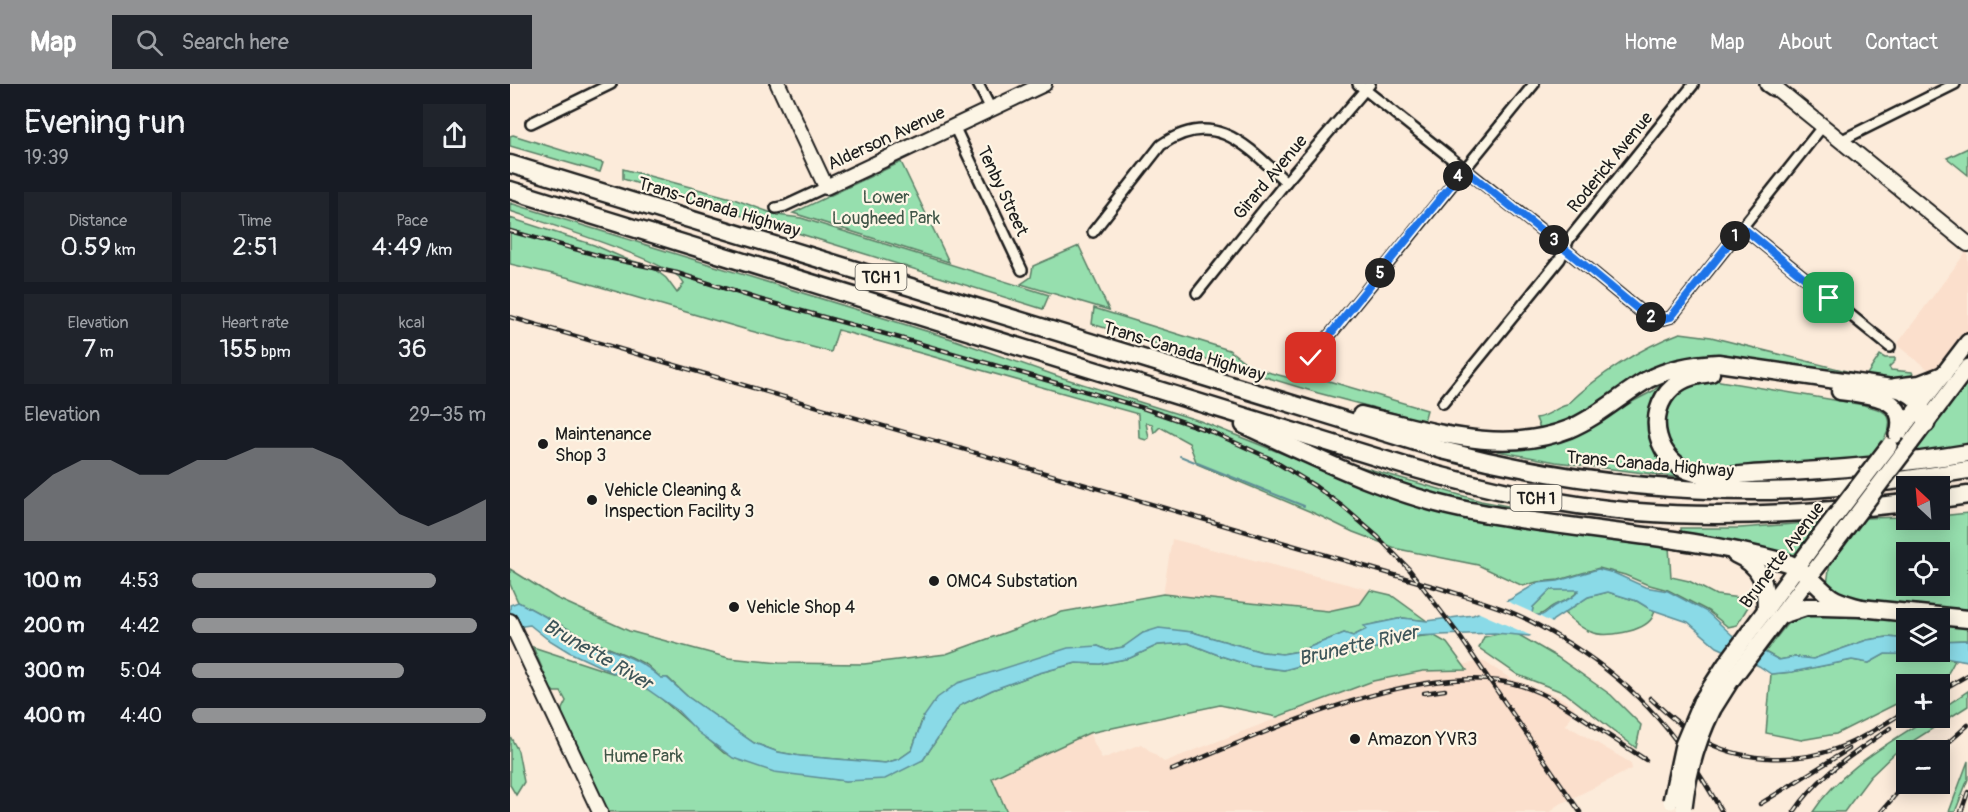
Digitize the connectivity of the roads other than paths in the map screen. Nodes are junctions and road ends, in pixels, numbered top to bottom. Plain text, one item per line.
1 (611, 84) edge
2 (778, 84) edge
3 (978, 84) edge
4 (1044, 84) edge
5 (1534, 84) edge
6 (1955, 84) edge
7 (1693, 85) edge
8 (1771, 85) edge
9 (1365, 86) edge
10 (991, 109) junction
11 (531, 123) dead end
12 (954, 126) junction
13 (1822, 127) junction
14 (1840, 141) junction
15 (510, 164) edge
16 (1464, 169) junction
17 (1286, 182) junction
18 (826, 187) junction
19 (510, 190) edge
20 (776, 208) dead end
21 (1742, 227) junction
22 (1093, 232) dead end
23 (1968, 244) edge
24 (1565, 249) junction
25 (1022, 270) dead end
26 (1197, 292) dead end
27 (1968, 342) edge
28 (1890, 347) dead end
29 (1311, 358) junction
30 (1968, 367) edge
31 (1303, 368) dead end
32 (1322, 368) dead end
33 (1943, 375) junction
34 (1890, 387) junction
35 (1252, 392) junction
36 (1178, 395) junction
37 (1443, 403) dead end
38 (1920, 405) junction
39 (1926, 424) junction
40 (1899, 441) junction
41 (1968, 453) edge
42 (1968, 470) edge
43 (1968, 495) edge
44 (1950, 498) edge
45 (1896, 504) edge
46 (1724, 549) junction
47 (1804, 573) junction
48 (1861, 608) junction
49 (1774, 612) junction
50 (1968, 619) edge
51 (512, 625) edge
52 (1723, 679) junction
53 (1677, 808) edge
54 (600, 812) edge

1 - 11 street
2 - 18 main road
3 - 10 street
4 - 10 main road, Alderson Avenue
5 - 16 street
6 - 14 street
7 - 24 street, Roderick Avenue
8 - 13 main road
9 - 16 street
9 - 17 street, Girard Avenue
10 - 12 main road, Alderson Avenue
12 - 18 main road, Alderson Avenue
12 - 25 street, Tenby Street
13 - 14 main road
13 - 21 street
14 - 23 main road
15 - 35 highway, Trans-Canada Highway / TCH 1
16 - 24 street
16 - 29 street
17 - 22 street
17 - 26 street, Girard Avenue
18 - 20 street, Alderson Avenue
19 - 36 highway, TCH 1
21 - 24 street
21 - 28 street
24 - 37 street, Roderick Avenue
27 - 33 main road, Brunette Avenue
29 - 31 street
29 - 32 street
30 - 39 main road, Brunette Avenue
33 - 34 highway
33 - 38 main road, Brunette Avenue
34 - 35 highway
34 - 38 highway
35 - 42 highway, Trans-Canada Highway / TCH 1
36 - 45 highway, TCH 1
36 - 46 highway
38 - 39 highway
38 - 40 main road, Brunette Avenue
39 - 40 main road, Brunette Avenue
40 - 41 highway
40 - 47 main road, Brunette Avenue, bridge
40 - 47 main road, Brunette Avenue, bridge
43 - 44 highway
46 - 47 highway
46 - 49 highway
47 - 48 highway
47 - 49 main road, Brunette Avenue
48 - 49 highway
48 - 50 highway
49 - 52 main road, Brunette Avenue
49 - 52 main road, Brunette Avenue
51 - 54 main road
52 - 53 main road, Brunette Avenue, bridge

